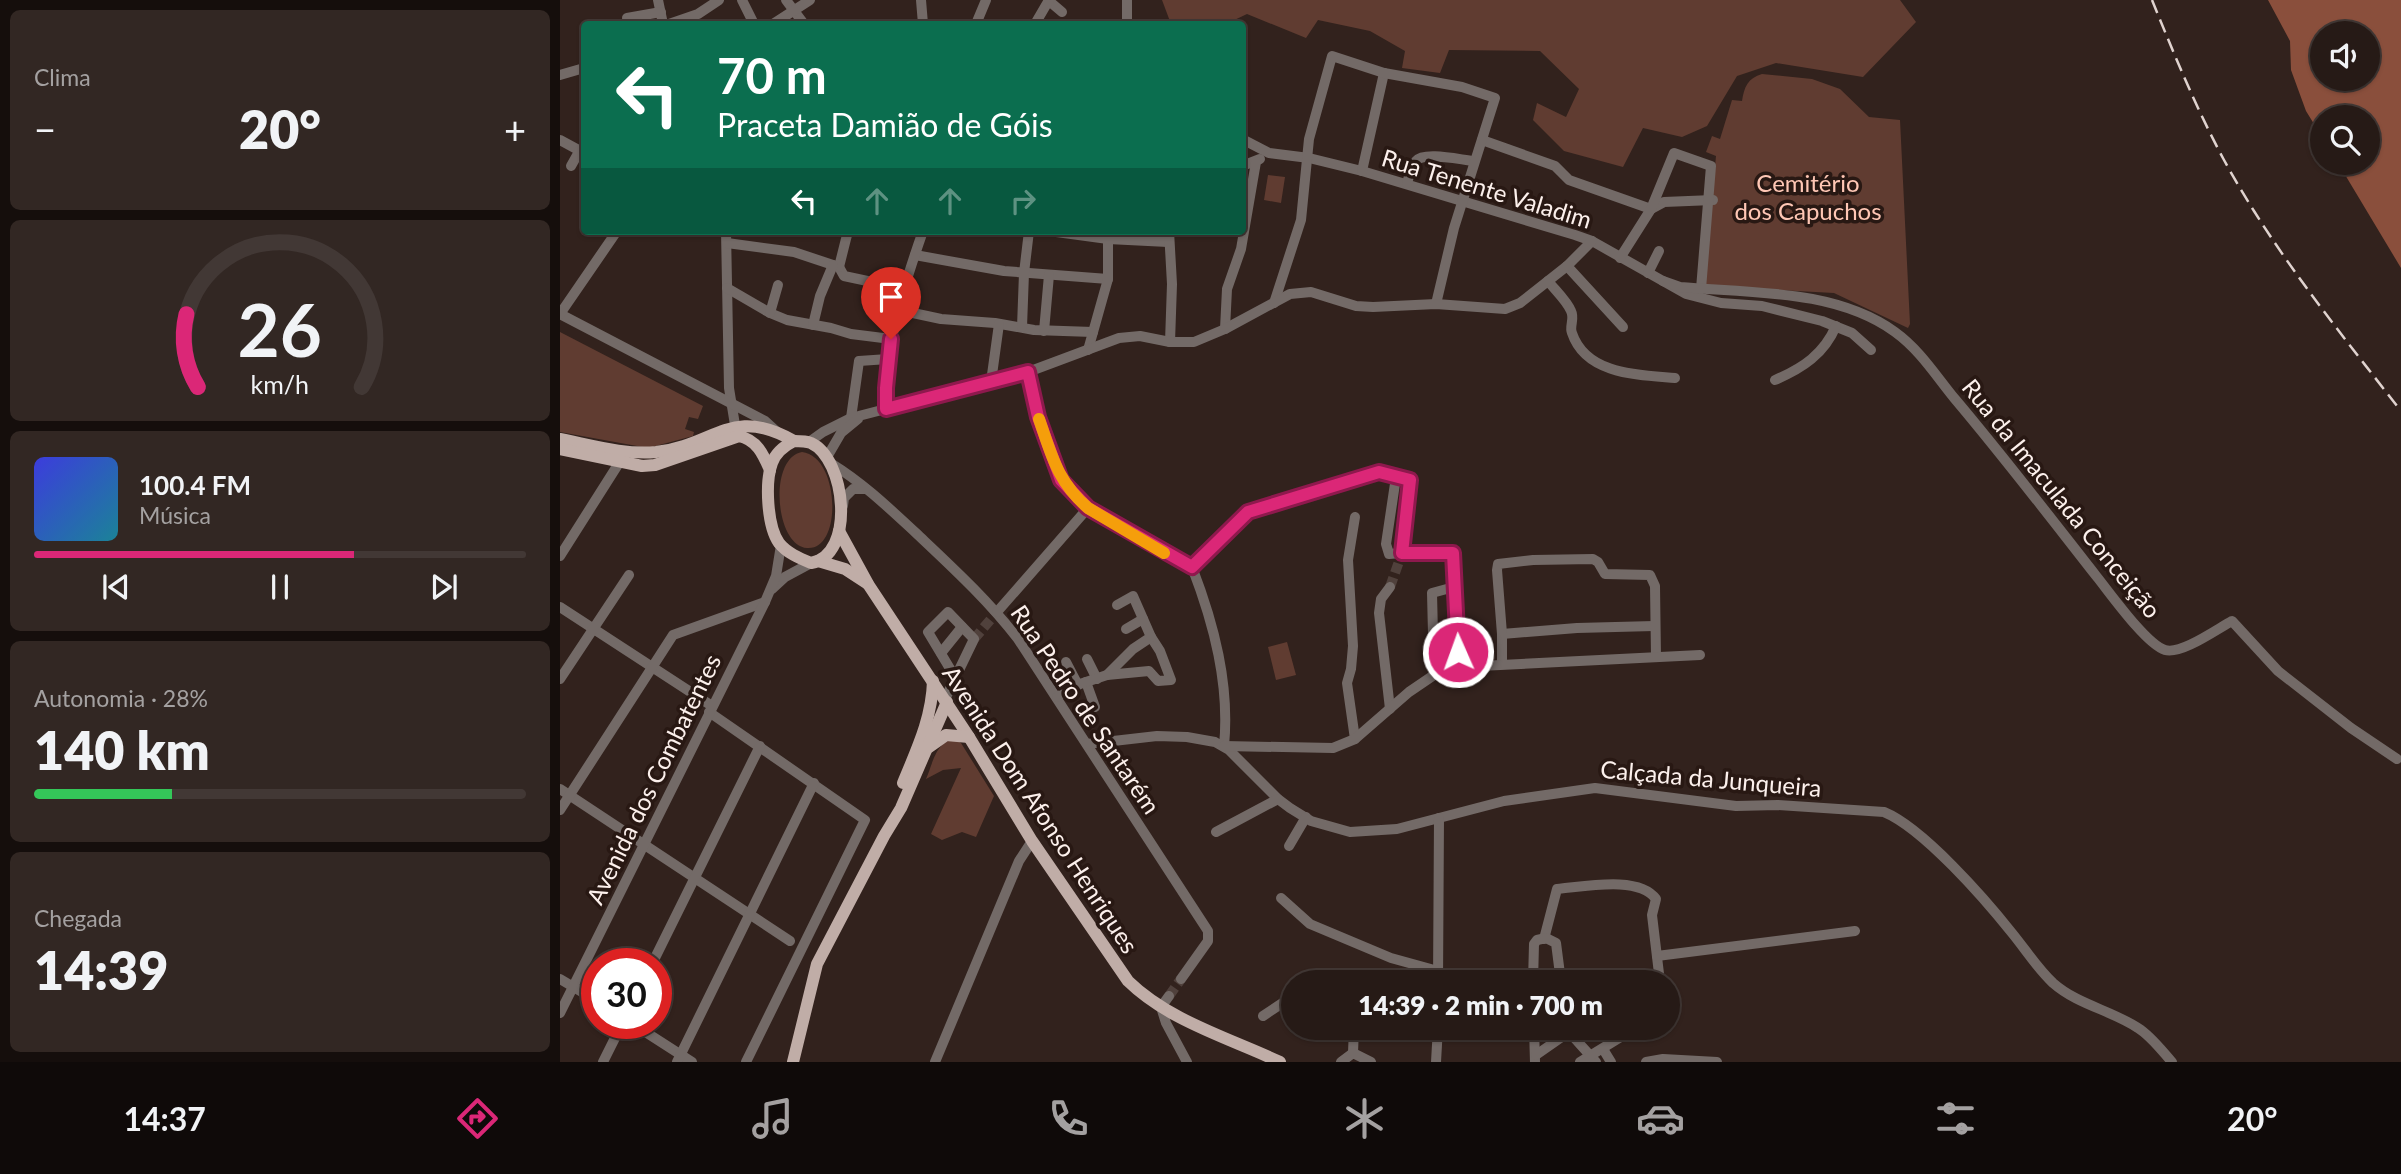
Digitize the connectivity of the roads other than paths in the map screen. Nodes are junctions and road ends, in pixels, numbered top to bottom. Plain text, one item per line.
1 (658, 0) edge
2 (719, 0) edge
3 (742, 0) edge
4 (786, 0) edge
5 (810, 0) edge
6 (921, 0) edge
7 (986, 0) edge
8 (1126, 0) edge
9 (1049, 1) edge
10 (793, 9) junction
11 (661, 12) junction
12 (1062, 12) dead end
13 (627, 21) edge
14 (662, 21) edge
15 (678, 21) edge
16 (752, 21) edge
17 (777, 21) edge
18 (802, 21) edge
19 (923, 21) edge
20 (977, 21) edge
21 (1037, 21) edge
22 (1127, 21) edge
23 (581, 69) edge
24 (1384, 73) junction
25 (560, 75) edge
26 (560, 139) edge
27 (1482, 140) junction
28 (1246, 141) edge
29 (581, 151) edge
30 (581, 153) edge
31 (1269, 153) junction
32 (1309, 158) junction
33 (1474, 161) junction
34 (1256, 162) junction
35 (1246, 165) edge
36 (571, 166) dead end
37 (1362, 171) junction
38 (1407, 183) junction
39 (1462, 200) junction
40 (1711, 200) junction
41 (1651, 209) junction
42 (1246, 220) edge
43 (614, 235) edge
44 (726, 235) edge
45 (847, 235) edge
46 (922, 235) edge
47 (1029, 235) edge
48 (1108, 235) edge
49 (1243, 235) edge
50 (1169, 237) edge
51 (1592, 241) junction
52 (727, 243) junction
53 (1659, 251) dead end
54 (915, 256) junction
55 (1619, 258) junction
56 (836, 266) junction
57 (1567, 266) junction
58 (1024, 273) junction
59 (1648, 273) junction
60 (1049, 275) junction
61 (1108, 279) junction
62 (1548, 281) junction
63 (1663, 281) junction
64 (778, 285) dead end
65 (727, 288) junction
66 (905, 289) junction
67 (1701, 289) junction
68 (1274, 303) junction
69 (1436, 304) junction
70 (899, 310) junction
71 (770, 313) junction
72 (560, 314) edge
73 (999, 324) junction
74 (813, 325) junction
75 (1836, 326) junction
76 (1021, 327) junction
77 (1623, 327) dead end
78 (1225, 329) junction
79 (1044, 331) junction
80 (1093, 332) junction
81 (891, 339) junction
82 (1170, 342) junction
83 (1871, 350) dead end
84 (1088, 351) junction
85 (887, 359) junction
86 (1028, 372) junction
87 (1675, 378) dead end
88 (1775, 380) dead end
89 (991, 382) junction
90 (730, 403) junction
91 (886, 409) junction
92 (864, 415) junction
93 (851, 418) junction
94 (736, 425) junction
95 (776, 430) junction
96 (560, 439) edge
97 (794, 441) junction
98 (809, 442) junction
99 (560, 449) edge
100 (830, 461) junction
101 (619, 463) junction
102 (770, 470) junction
103 (1396, 477) junction
104 (866, 489) junction
105 (1088, 508) junction
106 (841, 513) junction
107 (1355, 517) dead end
108 (839, 531) junction
109 (781, 545) junction
110 (1402, 553) junction
111 (560, 556) edge
112 (814, 562) junction
113 (1192, 567) junction
114 (629, 575) dead end
115 (868, 584) junction
116 (1390, 587) tunnel mouth
117 (1454, 587) junction
118 (767, 597) junction
119 (1117, 605) dead end
120 (560, 607) edge
121 (997, 612) junction
122 (1143, 619) junction
123 (1654, 626) junction
124 (962, 627) junction
125 (593, 628) junction
126 (1126, 629) dead end
127 (1502, 634) junction
128 (1151, 637) junction
129 (1458, 652) junction
130 (941, 653) junction
131 (1434, 655) junction
132 (1700, 655) dead end
133 (1656, 657) junction
134 (1087, 659) dead end
135 (1066, 662) dead end
136 (1502, 663) junction
137 (652, 666) junction
138 (1460, 667) junction
139 (1434, 675) junction
140 (955, 677) junction
141 (560, 680) edge
142 (933, 680) junction
143 (1092, 680) junction
144 (1057, 697) junction
145 (946, 701) junction
146 (1096, 707) dead end
147 (710, 709) junction
148 (1390, 709) junction
149 (969, 737) junction
150 (1355, 738) junction
151 (1087, 744) junction
152 (760, 746) junction
153 (1224, 746) junction
154 (927, 750) junction
155 (2397, 759) dead end
156 (814, 783) junction
157 (565, 792) edge
158 (1278, 799) junction
159 (560, 810) edge
160 (1306, 817) junction
161 (1439, 818) junction
162 (1216, 832) dead end
163 (884, 836) junction
164 (1032, 841) junction
165 (645, 843) junction
166 (1289, 846) dead end
167 (696, 877) junction
168 (1281, 898) dead end
169 (750, 912) junction
170 (1855, 931) dead end
171 (1544, 939) junction
172 (790, 941) dead end
173 (660, 948) edge
174 (1657, 956) junction
175 (1422, 970) edge
176 (1438, 970) edge
177 (1533, 970) edge
178 (1559, 970) edge
179 (1659, 970) edge
180 (560, 979) edge
181 (1181, 979) tunnel mouth
182 (573, 986) junction
183 (581, 991) edge
184 (1169, 996) tunnel mouth
185 (1281, 1004) edge
186 (1161, 1007) junction
187 (560, 1013) edge
188 (1263, 1016) dead end
189 (614, 1039) edge
190 (653, 1039) edge
191 (1354, 1040) edge
192 (1437, 1040) edge
193 (1534, 1040) edge
194 (1557, 1040) edge
195 (1578, 1040) edge
196 (1617, 1040) edge
197 (1603, 1049) junction
198 (1353, 1053) junction
199 (679, 1058) edge
200 (1535, 1058) edge
201 (1594, 1059) edge
202 (603, 1062) edge
203 (692, 1062) edge
204 (746, 1062) edge
205 (793, 1062) edge
206 (935, 1062) edge
207 (1187, 1062) edge
208 (1280, 1062) edge
209 (1341, 1062) edge
210 (1371, 1062) edge
211 (1436, 1062) edge
212 (1580, 1062) edge
213 (1611, 1062) edge
214 (1646, 1062) edge
215 (1717, 1062) edge
216 (2172, 1062) edge

1 - 11 street
2 - 15 street
3 - 16 street
4 - 10 street
5 - 10 street
6 - 19 street
7 - 20 street
8 - 22 street
9 - 12 street
9 - 21 street
10 - 17 street
10 - 18 street
11 - 13 street
11 - 14 street
23 - 25 street
24 - 27 street
24 - 32 street
24 - 37 street
26 - 29 street
27 - 33 street
27 - 41 street
28 - 31 street
30 - 36 street
31 - 32 street, Rua Tenente Valadim
31 - 34 street
32 - 37 street, Rua Tenente Valadim
32 - 68 street
33 - 38 street
33 - 39 street
34 - 35 street
34 - 42 street
37 - 38 street, Rua Tenente Valadim
38 - 39 street, Rua Tenente Valadim
39 - 51 street, Rua Tenente Valadim
39 - 69 street
40 - 41 street
40 - 41 street
40 - 67 street
41 - 55 street
43 - 72 street
44 - 52 street
45 - 56 street
46 - 54 street
47 - 58 street
48 - 50 street
48 - 61 street
49 - 78 street
50 - 82 street
51 - 55 street, Rua Tenente Valadim
51 - 57 street
52 - 56 street
52 - 65 street
53 - 59 street
54 - 58 street
54 - 66 street
55 - 59 street, Rua Tenente Valadim
56 - 66 street
56 - 74 street
57 - 62 street
57 - 77 street
58 - 60 street
58 - 76 street
59 - 63 street, Rua Tenente Valadim
60 - 61 street
60 - 79 street
61 - 80 street
62 - 69 street
62 - 87 street
63 - 67 street, Rua da Imaculada Conceição
63 - 75 street, Rua Tenente Valadim
64 - 71 street
65 - 71 street
65 - 90 street
66 - 70 street
67 - 155 street, Rua da Imaculada Conceição
68 - 69 street
68 - 78 street
70 - 73 street
70 - 81 street
71 - 74 street
72 - 90 street
73 - 76 street
73 - 89 street
74 - 81 street
75 - 83 street, Rua Tenente Valadim
75 - 88 street
76 - 79 street
78 - 82 street
79 - 80 street
80 - 84 street
81 - 85 street
82 - 84 street
84 - 86 street
85 - 91 street
85 - 93 street
86 - 89 street
86 - 105 street
89 - 91 street
90 - 94 street
90 - 95 street
91 - 92 street
92 - 93 street
92 - 100 street
93 - 98 street
94 - 95 main road
94 - 96 main road
95 - 97 main road
97 - 98 main road
97 - 102 main road
98 - 100 main road
99 - 101 main road
100 - 104 street, Rua Pedro de Santarém
100 - 106 main road
101 - 102 main road
101 - 111 street
102 - 109 main road
103 - 110 street
103 - 110 street
103 - 113 street
104 - 106 street
104 - 121 street, Rua Pedro de Santarém
105 - 113 street
105 - 121 street
106 - 108 main road
107 - 150 street
108 - 112 main road
108 - 115 main road, Avenida Dom Afonso Henriques
109 - 112 main road
109 - 118 street, Avenida dos Combatentes
110 - 117 street
112 - 115 main road, Avenida Dom Afonso Henriques
112 - 118 street
113 - 153 street
114 - 125 street
115 - 142 main road, Avenida Dom Afonso Henriques
116 - 148 street
117 - 129 street
117 - 131 street
118 - 137 street
118 - 147 street, Avenida dos Combatentes
119 - 122 street
120 - 125 street
121 - 144 street, Rua Pedro de Santarém
122 - 126 street
122 - 128 street
123 - 127 street
123 - 127 street
123 - 133 street
124 - 130 street
124 - 130 street
124 - 140 street
125 - 137 street
125 - 141 street
127 - 136 street
128 - 143 street
128 - 143 street
129 - 131 street
129 - 138 street
130 - 140 street
131 - 139 street
132 - 133 street
133 - 136 street
134 - 143 street
135 - 143 street
136 - 138 street
137 - 147 street
137 - 157 street
138 - 139 street
139 - 148 street
140 - 145 street
142 - 145 main road, Avenida Dom Afonso Henriques
142 - 163 main road
143 - 144 street
143 - 146 street
144 - 151 street, Rua Pedro de Santarém
145 - 149 main road, Avenida Dom Afonso Henriques
145 - 154 main road
147 - 152 street
147 - 165 street, Avenida dos Combatentes
148 - 150 street
149 - 154 main road
149 - 164 main road, Avenida Dom Afonso Henriques
150 - 153 street
151 - 153 street
151 - 181 street, Rua Pedro de Santarém
152 - 156 street
152 - 167 street
153 - 158 street, Calçada da Junqueira
154 - 163 main road
156 - 169 street
156 - 204 street
157 - 159 street
157 - 165 street
158 - 160 street, Calçada da Junqueira
158 - 162 street
160 - 161 street, Calçada da Junqueira
160 - 166 street
161 - 176 street
161 - 216 street, Calçada da Junqueira
163 - 205 main road
164 - 186 main road, Avenida Dom Afonso Henriques
164 - 206 street
165 - 167 street
165 - 182 street, Avenida dos Combatentes
167 - 169 street
167 - 173 street
168 - 175 street
169 - 172 street
169 - 199 street
170 - 174 street
171 - 174 street
171 - 177 street
171 - 178 street
174 - 179 street
180 - 182 street
182 - 183 street
182 - 187 street, Avenida dos Combatentes
184 - 186 street
185 - 188 street
186 - 207 street
186 - 208 main road, Avenida Dom Afonso Henriques
189 - 202 street
190 - 199 street
191 - 198 street
192 - 211 street
193 - 200 street
194 - 200 street
195 - 201 street
196 - 197 street
197 - 201 street
197 - 213 street
198 - 209 street
198 - 210 street
199 - 203 street
201 - 212 street
214 - 215 street

